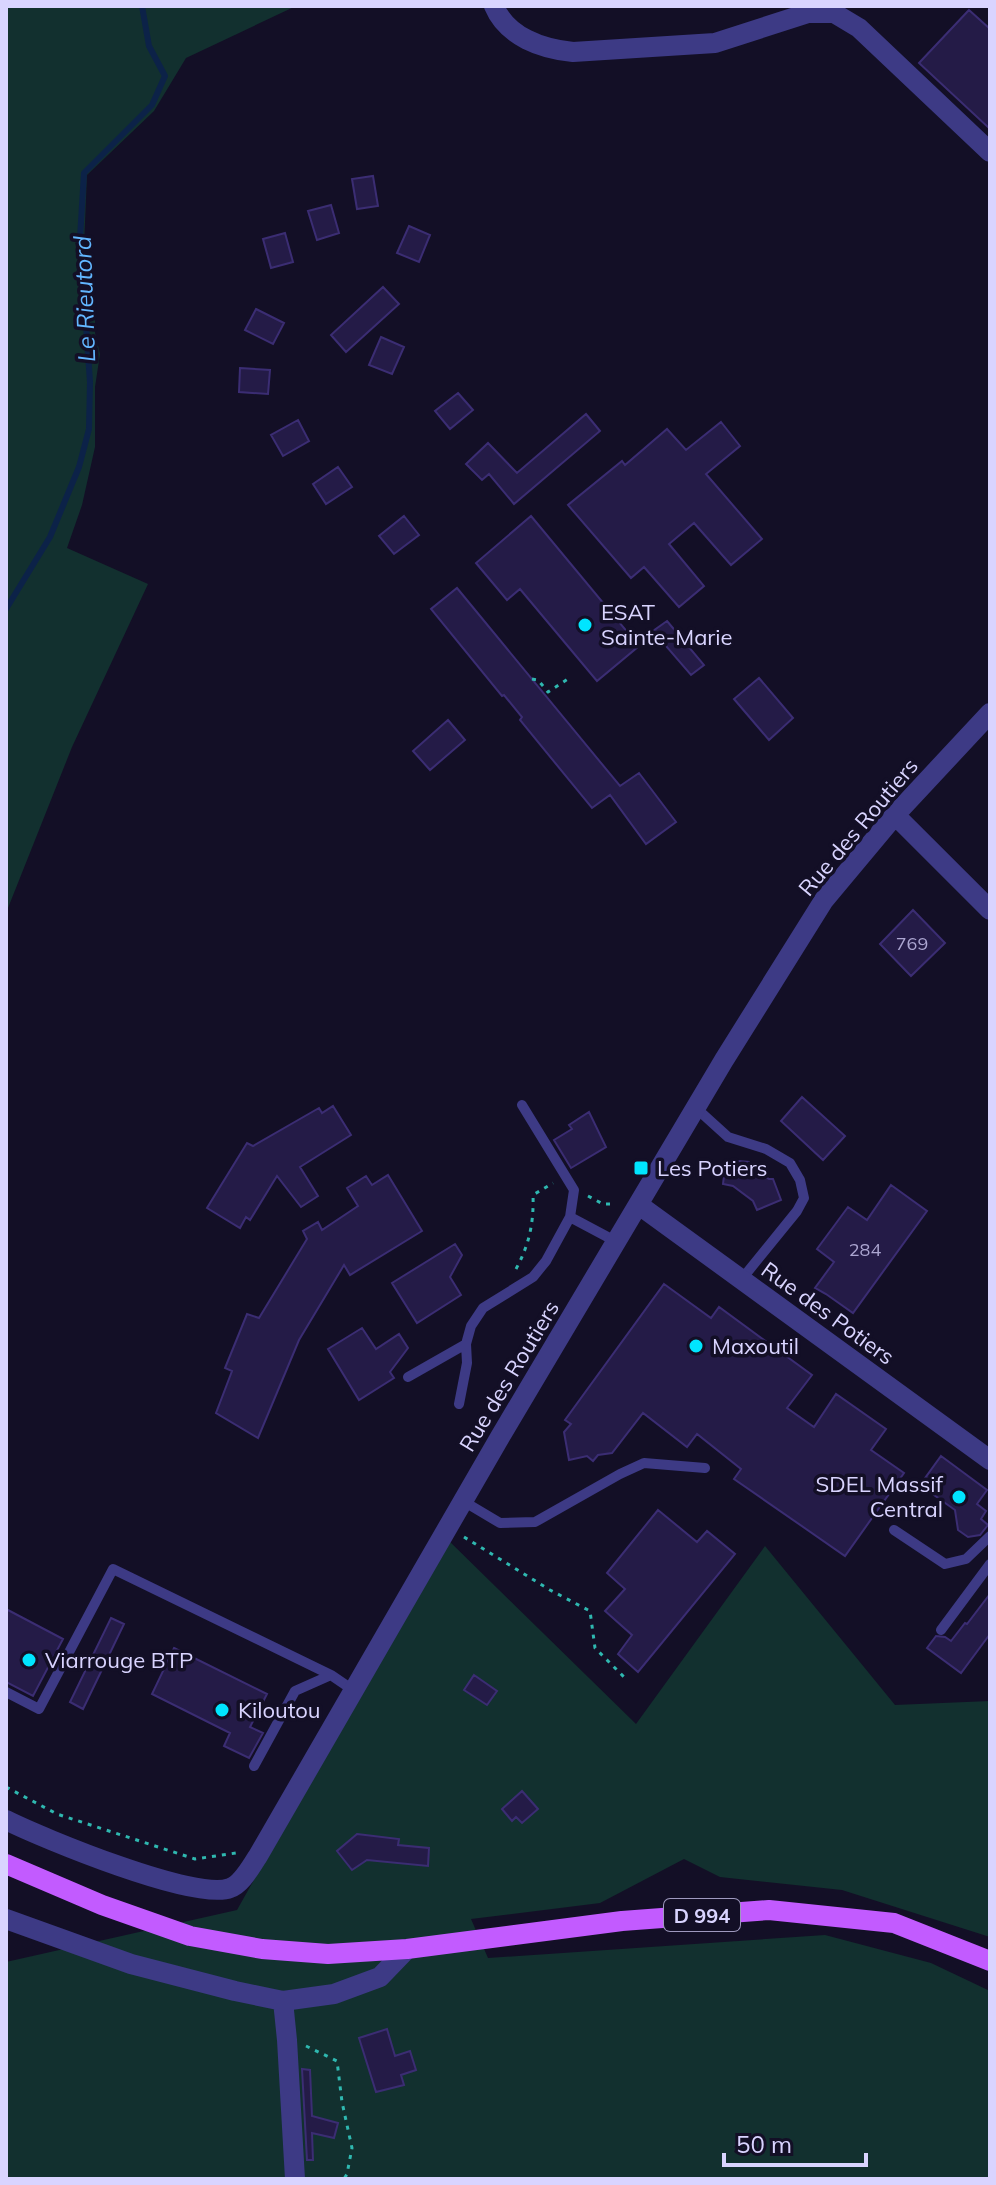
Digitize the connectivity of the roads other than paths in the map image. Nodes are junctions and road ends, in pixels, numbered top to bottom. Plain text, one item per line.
1 (494, 6) edge
2 (990, 152) edge
3 (990, 713) edge
4 (895, 815) junction
5 (990, 910) edge
6 (522, 1105) dead end
7 (696, 1108) junction
8 (639, 1205) junction
9 (570, 1217) junction
10 (617, 1242) junction
11 (741, 1280) junction
12 (466, 1344) junction
13 (408, 1377) dead end
14 (459, 1404) dead end
15 (990, 1460) edge
16 (705, 1468) dead end
17 (463, 1501) junction
18 (894, 1530) dead end
19 (990, 1536) edge
20 (990, 1564) edge
21 (941, 1630) dead end
22 (331, 1675) junction
23 (353, 1690) junction
24 (6, 1692) edge
25 (254, 1766) dead end
26 (6, 1820) edge
27 (6, 1864) edge
28 (6, 1919) edge
29 (407, 1949) junction
30 (990, 1961) edge
31 (283, 2001) junction
32 (295, 2179) edge

1 - 2 street
3 - 4 street, Rue des Routiers
4 - 5 street
4 - 7 street, Rue des Routiers
6 - 9 lane
7 - 8 street, Rue des Routiers
7 - 11 lane
8 - 10 street, Rue des Routiers
8 - 11 street, Rue des Potiers
9 - 10 lane
9 - 12 lane
10 - 17 street, Rue des Routiers
11 - 15 street, Rue des Potiers
12 - 13 lane
12 - 14 lane
16 - 17 lane
17 - 23 street, Rue des Routiers
18 - 19 lane
20 - 21 lane
22 - 23 lane
22 - 24 lane
22 - 25 lane
23 - 26 street, Rue des Routiers
27 - 29 main road, D 994
28 - 31 street
29 - 30 main road, D 994
29 - 31 street
31 - 32 street

